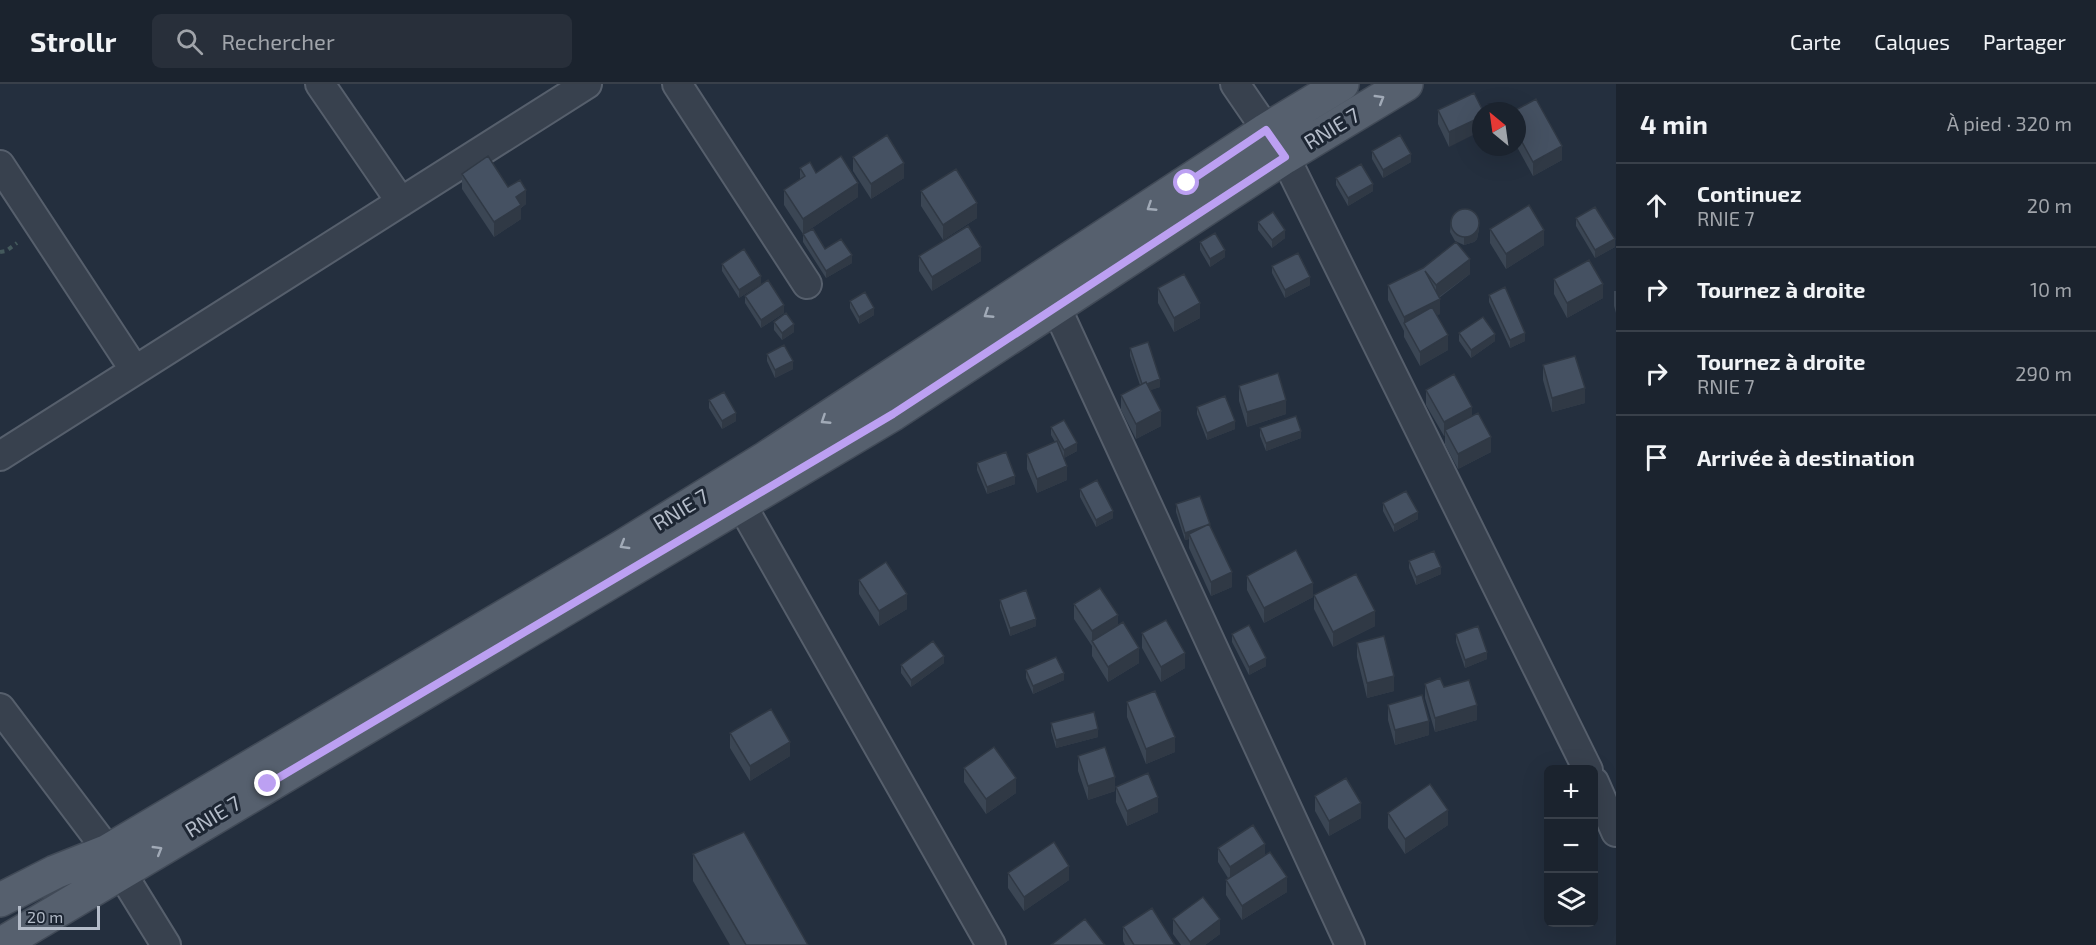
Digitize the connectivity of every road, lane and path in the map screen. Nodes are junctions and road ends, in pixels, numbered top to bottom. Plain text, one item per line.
1 (320, 84) edge
2 (587, 84) edge
3 (677, 84) edge
4 (1235, 84) edge
5 (1342, 84) edge
6 (1406, 84) edge
7 (1266, 130) junction
8 (1285, 157) junction
9 (0, 165) edge
10 (401, 202) junction
11 (807, 284) dead end
12 (1056, 307) junction
13 (134, 369) junction
14 (0, 456) edge
15 (741, 504) junction
16 (0, 708) edge
17 (1586, 765) edge
18 (1598, 793) edge
19 (1616, 832) edge
20 (115, 862) junction
21 (0, 900) edge
22 (0, 945) edge
23 (166, 945) edge
24 (991, 945) edge
25 (1350, 945) edge

1 - 10 street
2 - 10 street
3 - 11 street
4 - 7 street
5 - 7 main road, RNIE 7 / RNIE 7
8 -> 6 main road, RNIE 7 / RNIE 7
7 - 8 street
7 -> 20 main road, RNIE 7 / RNIE 7
8 - 12 main road, RNIE 7 / RNIE 7
8 - 17 street
9 - 13 street
10 - 13 street
12 - 15 main road, RNIE 7 / RNIE 7
12 - 25 street
13 - 14 street
20 -> 15 main road, RNIE 7 / RNIE 7
15 - 24 street
16 - 20 street
18 - 19 street
20 - 21 main road, RNIE 7 / RNIE 7
20 - 22 main road, RNIE 7 / RNIE 7
20 - 23 street

